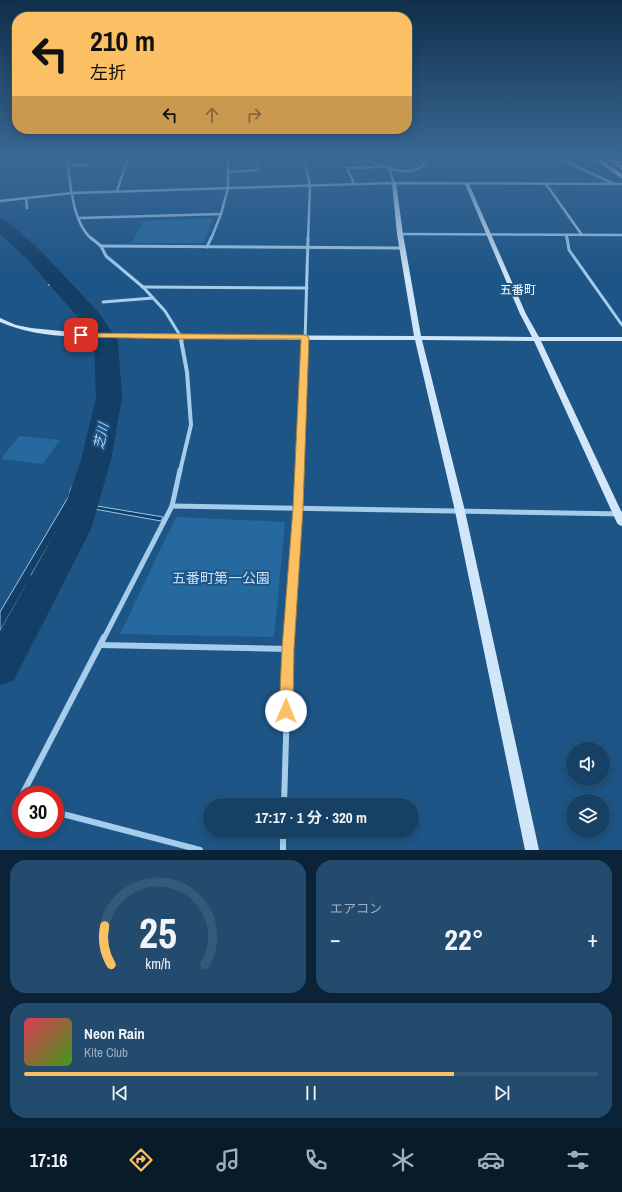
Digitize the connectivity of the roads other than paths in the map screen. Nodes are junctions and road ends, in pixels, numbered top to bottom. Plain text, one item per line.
1 (26, 198) junction
2 (29, 198) edge
3 (73, 198) edge
4 (225, 198) edge
5 (310, 198) edge
6 (396, 198) edge
7 (472, 198) edge
8 (556, 198) edge
9 (0, 201) edge
10 (27, 208) dead end
11 (221, 214) junction
12 (79, 218) junction
13 (400, 234) junction
14 (489, 234) junction
15 (566, 235) junction
16 (582, 235) junction
17 (622, 235) edge
18 (101, 246) junction
19 (207, 247) junction
20 (308, 248) junction
21 (403, 248) junction
22 (141, 287) junction
23 (307, 288) junction
24 (153, 298) junction
25 (103, 302) dead end
26 (0, 320) edge
27 (622, 325) edge
28 (181, 337) junction
29 (305, 337) junction
30 (418, 338) junction
31 (536, 338) junction
32 (622, 339) edge
33 (172, 506) junction
34 (298, 508) junction
35 (460, 512) junction
36 (620, 514) edge
37 (622, 523) edge
38 (100, 645) junction
39 (288, 649) junction
40 (27, 786) edge
41 (284, 798) edge
42 (64, 814) edge
43 (283, 838) edge
44 (200, 850) edge
45 (283, 850) edge
46 (532, 850) edge

1 - 2 street
1 - 9 street
1 - 10 street
3 - 12 street
4 - 11 street
5 - 20 street
6 - 13 street
7 - 14 street
8 - 16 street
11 - 12 street
11 - 19 street
12 - 18 street
13 - 14 street
13 - 21 street
14 - 15 street
14 - 31 street
15 - 16 street
15 - 27 street
16 - 17 street
18 - 19 street
18 - 22 street
19 - 20 street
20 - 21 street
20 - 23 street
21 - 30 street
22 - 23 street
22 - 24 street
23 - 29 street
24 - 25 street
24 - 28 street
26 - 28 street
28 - 29 street
28 - 33 street
29 - 30 street
29 - 34 street
30 - 31 street
30 - 35 street
31 - 32 street
31 - 36 street
33 - 34 street
33 - 38 street
34 - 35 street
34 - 39 street
35 - 36 street
35 - 46 street
36 - 37 street
38 - 39 street
38 - 40 street
39 - 41 street
42 - 44 street
43 - 45 street

